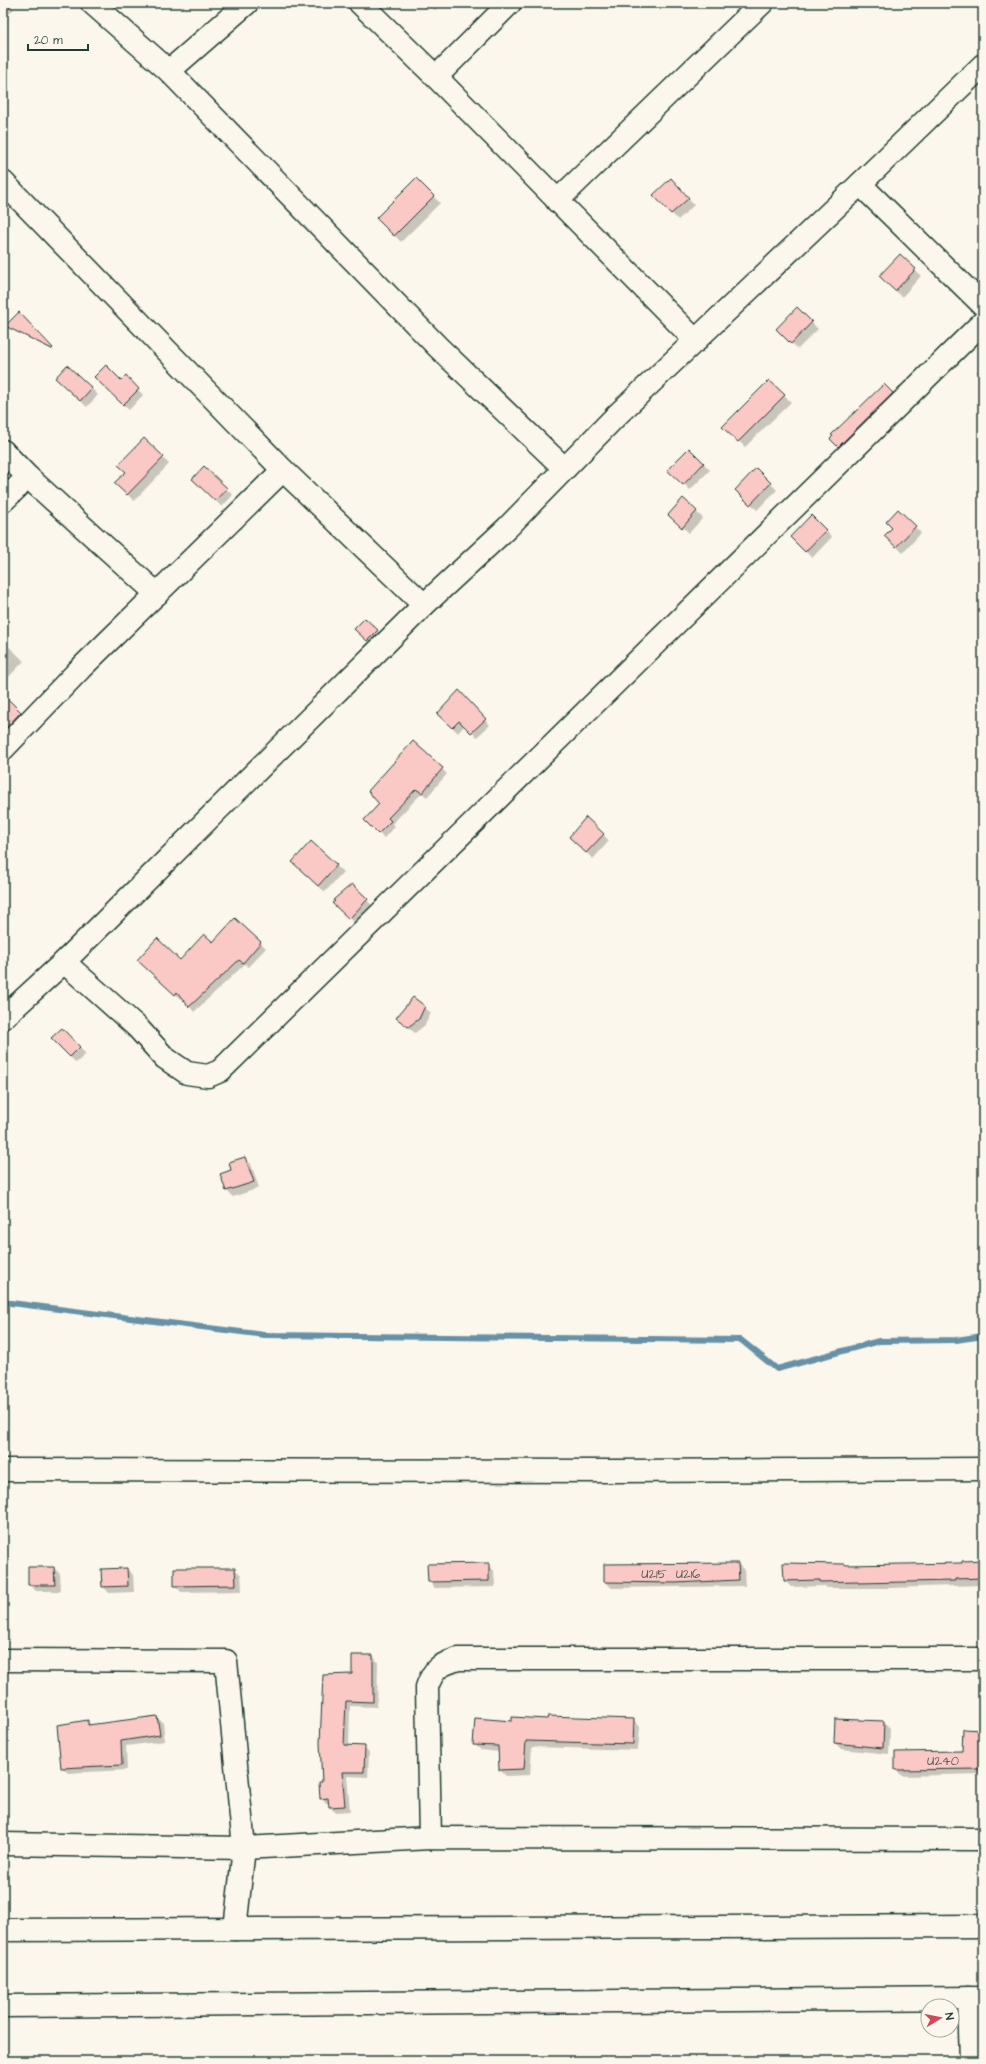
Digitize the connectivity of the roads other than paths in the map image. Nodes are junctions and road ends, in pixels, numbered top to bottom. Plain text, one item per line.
1 (92, 3) edge
2 (246, 3) edge
3 (360, 3) edge
4 (510, 3) edge
5 (762, 3) edge
6 (983, 65) edge
7 (168, 72) junction
8 (436, 77) junction
9 (3, 182) edge
10 (860, 184) junction
11 (557, 201) junction
12 (983, 305) edge
13 (983, 322) edge
14 (696, 342) junction
15 (3, 451) edge
16 (564, 468) junction
17 (283, 470) junction
18 (28, 477) junction
19 (3, 501) edge
20 (157, 594) junction
21 (424, 605) junction
22 (3, 749) edge
23 (64, 962) junction
24 (3, 1018) edge
25 (983, 1469) edge
26 (3, 1470) edge
27 (983, 1658) edge
28 (3, 1660) edge
29 (430, 1838) junction
30 (983, 1839) edge
31 (3, 1844) edge
32 (244, 1848) junction
33 (983, 1926) edge
34 (234, 1929) junction
35 (3, 1930) edge
36 (976, 1998) edge
37 (3, 2006) edge
38 (971, 2061) edge

1 - 7 street
2 - 7 street
3 - 8 street
4 - 8 street
5 - 11 street
6 - 10 street
7 - 16 street
8 - 11 street
9 - 17 street
10 - 12 street
10 - 14 street
11 - 14 street
13 - 23 street
14 - 16 street
15 - 18 street
16 - 21 street
17 - 20 street
17 - 21 street
18 - 19 street
18 - 20 street
20 - 22 street
21 - 23 street
23 - 24 street
25 - 26 street
27 - 29 street
28 - 32 street
29 - 30 street
29 - 32 street
31 - 32 street
32 - 34 street
33 - 34 street
34 - 35 street
36 - 37 street
36 - 38 street

